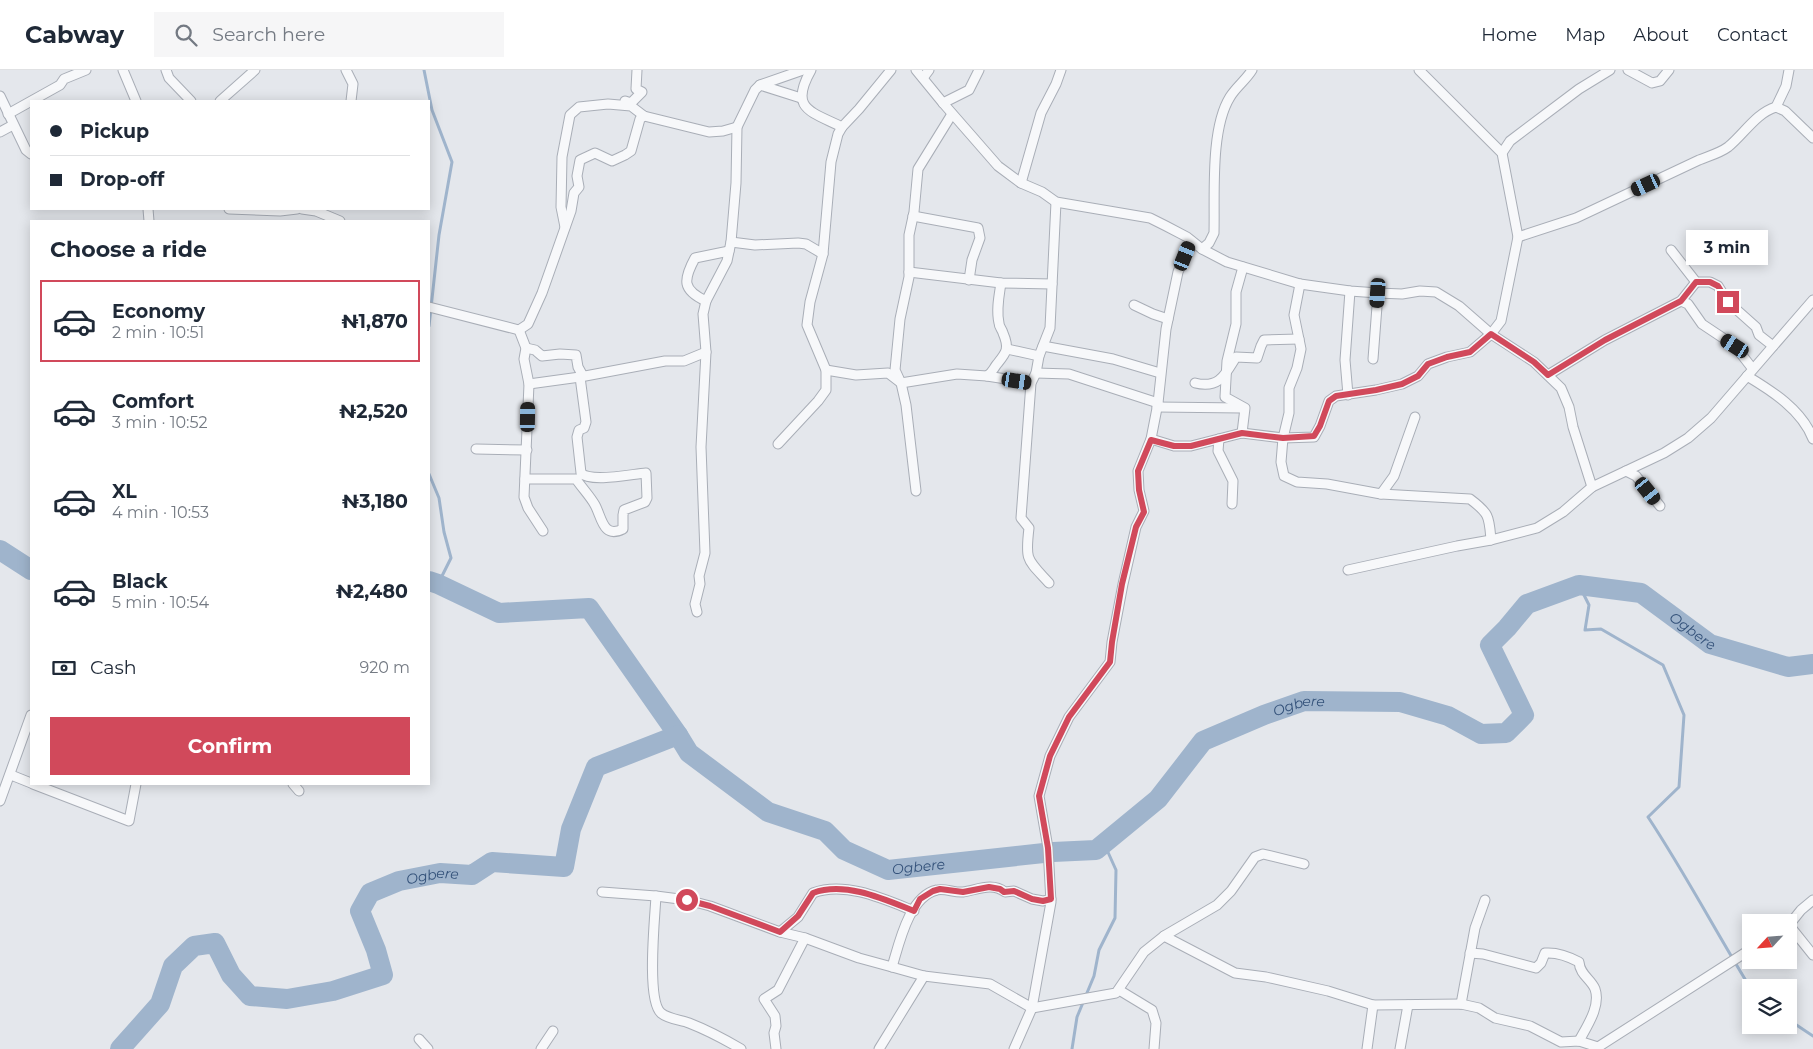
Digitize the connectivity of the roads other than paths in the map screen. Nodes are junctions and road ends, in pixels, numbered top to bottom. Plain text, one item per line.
1 (86, 70) edge
2 (123, 70) edge
3 (166, 70) edge
4 (255, 70) edge
5 (346, 70) edge
6 (636, 70) edge
7 (803, 70) edge
8 (811, 70) edge
9 (891, 70) edge
10 (916, 70) edge
11 (930, 70) edge
12 (979, 70) edge
13 (1061, 70) edge
14 (1252, 70) edge
15 (1419, 70) edge
16 (1610, 70) edge
17 (1628, 70) edge
18 (1669, 70) edge
19 (1789, 70) edge
20 (923, 78) junction
21 (760, 85) junction
22 (0, 96) edge
23 (801, 98) junction
24 (33, 100) edge
25 (136, 100) edge
26 (190, 100) edge
27 (221, 100) edge
28 (351, 100) edge
29 (30, 102) edge
30 (943, 103) junction
31 (608, 104) junction
32 (1776, 107) junction
33 (8, 114) junction
34 (952, 114) junction
35 (644, 116) junction
36 (13, 125) junction
37 (842, 126) junction
38 (737, 127) junction
39 (0, 132) edge
40 (1813, 138) edge
41 (1510, 141) junction
42 (1496, 145) junction
43 (30, 153) edge
44 (1502, 153) junction
45 (1021, 183) junction
46 (1056, 202) junction
47 (280, 210) edge
48 (309, 210) edge
49 (913, 216) junction
50 (285, 220) edge
51 (338, 220) edge
52 (565, 227) junction
53 (1518, 237) junction
54 (1191, 240) junction
55 (730, 246) junction
56 (1202, 249) junction
57 (1671, 250) dead end
58 (823, 254) junction
59 (1243, 267) junction
60 (909, 272) junction
61 (969, 280) junction
62 (1696, 282) junction
63 (1001, 283) junction
64 (1052, 284) junction
65 (1300, 284) junction
66 (1350, 291) junction
67 (1378, 293) junction
68 (1813, 300) edge
69 (706, 301) junction
70 (1681, 301) junction
71 (1134, 305) dead end
72 (430, 307) edge
73 (1168, 319) junction
74 (519, 330) junction
75 (1491, 334) junction
76 (1299, 339) junction
77 (1043, 346) junction
78 (1773, 346) junction
79 (526, 348) junction
80 (1007, 349) junction
81 (706, 352) junction
82 (1039, 356) junction
83 (1374, 359) dead end
84 (826, 370) junction
85 (891, 371) junction
86 (1227, 372) junction
87 (1750, 372) junction
88 (1036, 373) junction
89 (1160, 373) junction
90 (1548, 375) junction
91 (987, 376) junction
92 (582, 377) junction
93 (901, 383) junction
94 (1031, 383) junction
95 (1195, 383) dead end
96 (528, 384) junction
97 (1348, 394) junction
98 (1157, 405) junction
99 (1245, 408) junction
100 (1415, 417) dead end
101 (1242, 433) junction
102 (1283, 438) junction
103 (1219, 439) junction
104 (1813, 439) edge
105 (1151, 440) junction
106 (778, 444) dead end
107 (476, 449) dead end
108 (527, 450) junction
109 (1626, 471) junction
110 (525, 480) junction
111 (1592, 487) junction
112 (916, 491) dead end
113 (1380, 494) junction
114 (1232, 504) dead end
115 (1660, 506) dead end
116 (543, 531) dead end
117 (1491, 540) junction
118 (1348, 570) dead end
119 (1049, 583) dead end
120 (696, 612) dead end
121 (30, 718) edge
122 (11, 775) junction
123 (30, 783) edge
124 (35, 785) edge
125 (136, 785) edge
126 (0, 801) edge
127 (1304, 864) dead end
128 (602, 892) dead end
129 (656, 896) junction
130 (1051, 899) junction
131 (1485, 900) dead end
132 (1813, 900) edge
133 (914, 911) junction
134 (1798, 914) edge
135 (780, 932) junction
136 (1164, 936) junction
137 (1798, 936) edge
138 (806, 938) junction
139 (1470, 953) junction
140 (1742, 955) edge
141 (1813, 955) edge
142 (892, 967) junction
143 (924, 976) junction
144 (1119, 990) junction
145 (1461, 1004) junction
146 (1408, 1005) junction
147 (1373, 1006) junction
148 (1032, 1008) junction
149 (553, 1031) dead end
150 (419, 1040) dead end
151 (1610, 1040) junction
152 (1579, 1041) junction
153 (1597, 1048) edge
154 (428, 1049) edge
155 (541, 1049) edge
156 (741, 1049) edge
157 (776, 1049) edge
158 (879, 1049) edge
159 (1014, 1049) edge
160 (1154, 1049) edge
161 (1367, 1049) edge
162 (1400, 1049) edge
163 (1614, 1049) edge

1 - 24 street
2 - 25 street
3 - 26 street
4 - 27 street
5 - 28 street
6 - 31 street
7 - 21 street
8 - 23 street
9 - 37 street
10 - 20 street
11 - 20 street
12 - 30 street
13 - 45 street
14 - 56 street
15 - 42 street
16 - 41 street
17 - 18 street
19 - 32 street
20 - 30 street
21 - 23 street
21 - 38 street
22 - 33 street
23 - 37 street
29 - 33 street
30 - 34 street
31 - 35 street
31 - 52 street
32 - 40 street
32 - 53 street
33 - 36 street
34 - 45 street
34 - 49 street
35 - 38 street
35 - 52 street
36 - 39 street
36 - 43 street
37 - 58 street
38 - 55 street
41 - 42 street
41 - 44 street
42 - 44 street
44 - 53 street
45 - 46 street
46 - 54 street
46 - 64 street
47 - 50 street
48 - 51 street
49 - 60 street
49 - 61 street
52 - 74 street
53 - 75 street
54 - 56 street
54 - 73 street
55 - 58 street
55 - 69 street
55 - 69 street
56 - 59 street
57 - 62 street
58 - 84 street
59 - 65 street
59 - 86 street
60 - 61 street
60 - 85 street
61 - 63 street
62 - 70 street
62 - 78 street
63 - 64 street
63 - 80 street
64 - 77 street
65 - 66 street
65 - 76 street
66 - 67 street
66 - 97 street
67 - 75 street
67 - 83 street
68 - 78 street
69 - 81 street
70 - 87 street
70 - 90 street
71 - 73 street
72 - 74 street
73 - 89 street
74 - 79 street
75 - 90 street
75 - 97 street
76 - 86 street
76 - 102 street
77 - 82 street
77 - 89 street
78 - 87 street
79 - 92 street
79 - 96 street
80 - 82 street
80 - 91 street
81 - 92 street
81 - 120 street
82 - 88 street
84 - 85 street
84 - 106 street
85 - 93 street
86 - 95 street
86 - 99 street
87 - 104 street
87 - 109 street
88 - 94 street
88 - 98 street
89 - 98 street
90 - 111 street
91 - 93 street
91 - 94 street
92 - 96 street
92 - 110 street
93 - 112 street
94 - 119 street
96 - 108 street
97 - 102 street
98 - 99 street
98 - 105 street
99 - 101 street
100 - 113 street
101 - 102 street
101 - 103 street
102 - 113 street
103 - 105 street
103 - 114 street
105 - 130 street
107 - 108 street
108 - 110 street
109 - 111 street
109 - 115 street
110 - 116 street
111 - 117 street
113 - 117 street
117 - 118 street
121 - 122 street
122 - 123 street
122 - 126 street
124 - 125 street
127 - 136 street
128 - 129 street
129 - 135 street
129 - 156 street
130 - 133 street
130 - 148 street
131 - 139 street
132 - 134 street
133 - 135 street
133 - 142 street
135 - 138 street
136 - 144 street
136 - 147 street
137 - 141 street
138 - 142 street
138 - 157 street
139 - 145 street
139 - 152 street
140 - 151 street
142 - 143 street
143 - 148 street
143 - 158 street
144 - 148 street
144 - 160 street
145 - 146 street
145 - 152 street
146 - 147 street
146 - 162 street
147 - 161 street
148 - 159 street
149 - 155 street
150 - 154 street
151 - 153 street
151 - 163 street
152 - 153 street

